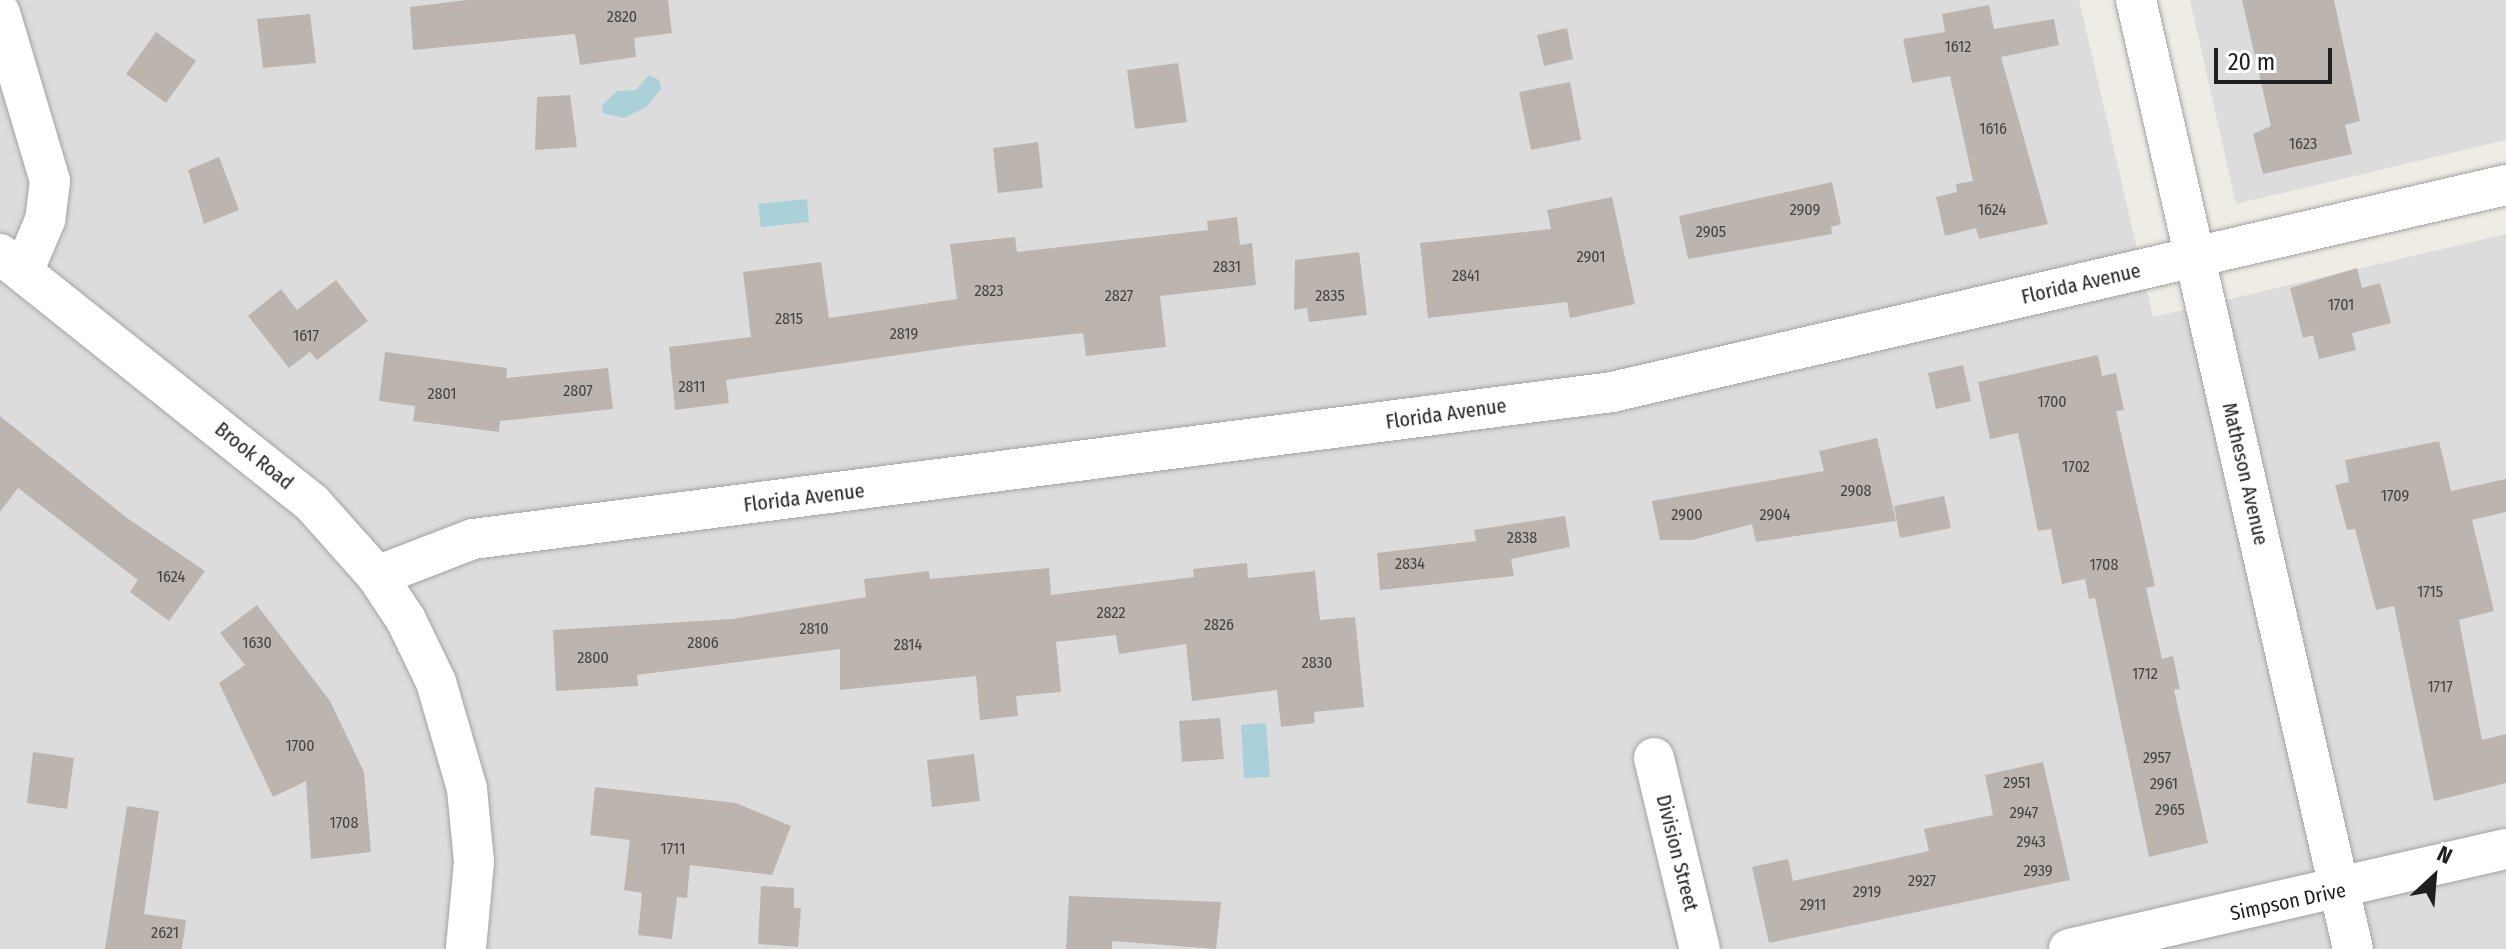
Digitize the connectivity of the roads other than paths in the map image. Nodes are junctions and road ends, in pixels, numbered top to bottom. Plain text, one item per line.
1 (2136, 0) edge
2 (0, 13) edge
3 (2506, 185) edge
4 (2194, 258) junction
5 (12, 263) edge
6 (377, 576) junction
7 (1654, 758) dead end
8 (2506, 849) edge
9 (2340, 891) junction
10 (466, 949) edge
11 (1700, 949) edge
12 (2069, 949) edge
13 (2353, 949) edge

1 - 4 street, Matheson Avenue
2 - 5 street, Brook Road
3 - 4 street, Florida Avenue
4 - 6 street, Florida Avenue
4 - 9 street, Matheson Avenue
5 - 6 street, Brook Road
6 - 10 street, Brook Road
7 - 11 street, Division Street
8 - 9 street, Simpson Drive
9 - 12 street, Simpson Drive
9 - 13 street, Matheson Avenue

